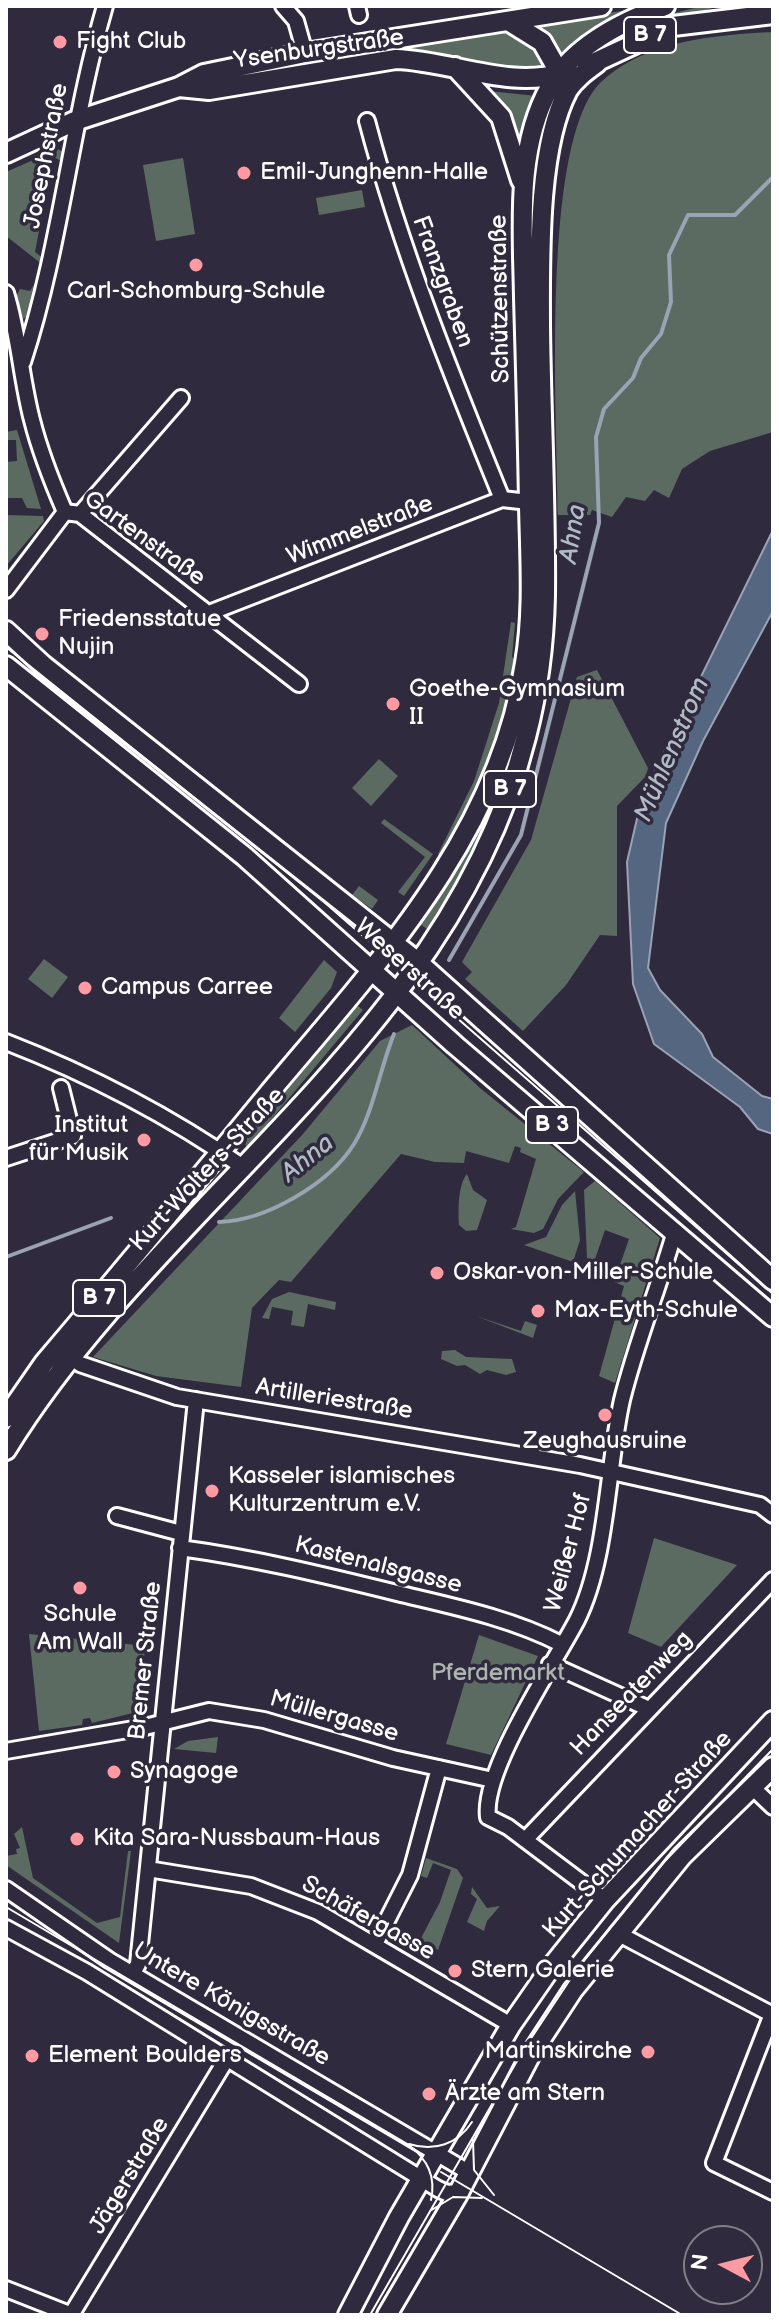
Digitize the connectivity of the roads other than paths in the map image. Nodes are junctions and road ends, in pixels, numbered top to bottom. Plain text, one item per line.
1 (105, 6) edge
2 (283, 6) edge
3 (601, 6) edge
4 (665, 6) edge
5 (773, 14) edge
6 (510, 22) junction
7 (305, 53) junction
8 (453, 65) junction
9 (564, 82) junction
10 (179, 87) junction
11 (75, 121) junction
12 (367, 121) dead end
13 (6, 153) edge
14 (524, 193) junction
15 (6, 293) edge
16 (23, 362) junction
17 (181, 398) dead end
18 (502, 499) junction
19 (536, 502) junction
20 (73, 513) junction
21 (6, 590) edge
22 (209, 613) junction
23 (6, 631) edge
24 (6, 666) edge
25 (299, 684) dead end
26 (395, 943) junction
27 (419, 963) junction
28 (373, 969) junction
29 (398, 991) junction
30 (6, 1042) edge
31 (61, 1088) dead end
32 (221, 1151) junction
33 (6, 1158) edge
34 (243, 1167) junction
35 (675, 1231) junction
36 (773, 1280) edge
37 (773, 1317) edge
38 (65, 1353) junction
39 (196, 1400) junction
40 (6, 1418) edge
41 (6, 1450) edge
42 (612, 1471) junction
43 (773, 1515) edge
44 (117, 1516) dead end
45 (180, 1540) junction
46 (773, 1580) edge
47 (561, 1644) junction
48 (550, 1664) junction
49 (647, 1708) junction
50 (773, 1721) edge
51 (162, 1723) junction
52 (6, 1751) edge
53 (773, 1767) edge
54 (439, 1768) junction
55 (493, 1780) junction
56 (752, 1787) junction
57 (773, 1807) edge
58 (525, 1840) junction
59 (148, 1869) junction
60 (6, 1889) edge
61 (605, 1900) junction
62 (6, 1928) edge
63 (617, 1933) junction
64 (375, 1944) junction
65 (133, 1973) junction
66 (772, 2015) edge
67 (511, 2025) junction
68 (226, 2060) junction
69 (438, 2152) junction
70 (470, 2173) junction
71 (423, 2178) junction
72 (459, 2192) junction
73 (773, 2192) edge
74 (8, 2295) edge
75 (72, 2315) edge
76 (348, 2315) edge
77 (387, 2315) edge

1 - 11 street, Josephstraße
2 - 7 street
3 - 6 main road, Ysenburgstraße
4 - 9 main road, B 7
5 - 9 main road, Schützenstraße / B 7
6 - 7 main road, Ysenburgstraße
6 - 9 main road
7 - 10 main road, Ysenburgstraße
8 - 9 main road, Ysenburgstraße
8 - 10 main road, Ysenburgstraße
8 - 14 main road
9 - 14 main road, Schützenstraße / B 7
9 - 19 main road, Schützenstraße / B 7
10 - 11 main road, Ysenburgstraße
11 - 13 main road, Ysenburgstraße
11 - 16 street, Josephstraße
12 - 18 street, Franzgraben
14 - 19 main road, Schützenstraße / B 7
15 - 16 street, Gartenstraße
16 - 20 street, Gartenstraße
17 - 20 street
18 - 19 street, Wimmelstraße
18 - 22 street, Wimmelstraße
19 - 26 main road, Schützenstraße / B 7
19 - 27 main road, Schützenstraße / B 7
20 - 21 street
20 - 22 street, Gartenstraße
22 - 25 street, Gartenstraße
23 - 26 main road, Weserstraße / B 3
24 - 28 main road, Weserstraße / B 3
26 - 27 main road, Weserstraße / B 3
26 - 28 main road, Kurt-Wolters-Straße / B 7
27 - 29 main road, Kurt-Wolters-Straße / B 7
27 - 36 main road, Weserstraße / B 3
28 - 29 main road, Weserstraße / B 3
28 - 32 main road, Kurt-Wolters-Straße / B 7
29 - 34 main road, Kurt-Wolters-Straße / B 7
29 - 35 main road, Weserstraße / B 3
30 - 32 street
31 - 33 street
32 - 34 street
32 - 38 main road, Kurt-Wolters-Straße / B 7
34 - 38 main road, Kurt-Wolters-Straße / B 7
35 - 37 main road, Weserstraße / B 3
35 - 42 street, Weißer Hof
38 - 39 street, Artilleriestraße
38 - 40 main road, Kurt-Wolters-Straße / B 7
38 - 41 main road, Kurt-Wolters-Straße / B 7
39 - 42 street, Artilleriestraße
39 - 45 street, Bremer Straße
42 - 43 street, Artilleriestraße
42 - 47 street, Weißer Hof
44 - 45 street, Kastenalsgasse
45 - 47 street, Kastenalsgasse
45 - 51 street, Bremer Straße
46 - 49 street, Hanseatenweg
47 - 48 street
48 - 49 street
48 - 55 street
49 - 58 street, Hanseatenweg
50 - 61 main road, Kurt-Schumacher-Straße
51 - 52 street, Müllergasse
51 - 54 street, Müllergasse
51 - 59 street, Bremer Straße
53 - 56 main road, Kurt-Schumacher-Straße
54 - 55 street, Müllergasse
54 - 64 street
55 - 58 street
56 - 57 street
56 - 63 main road, Kurt-Schumacher-Straße
58 - 61 street
59 - 64 street, Schäfergasse
59 - 65 street, Bremer Straße
60 - 65 street, Untere Königsstraße
61 - 67 main road, Kurt-Schumacher-Straße
62 - 68 street, Untere Königsstraße
63 - 66 street
63 - 70 main road, Kurt-Schumacher-Straße
64 - 67 street, Schäfergasse
65 - 69 street, Untere Königsstraße
66 - 73 street
67 - 69 main road, Kurt-Schumacher-Straße
68 - 71 street, Untere Königsstraße
68 - 75 street, Jägerstraße
69 - 70 street, Untere Königsstraße
69 - 71 main road, Kurt-Schumacher-Straße
70 - 72 main road, Kurt-Schumacher-Straße
71 - 72 street, Untere Königsstraße
71 - 76 main road, Kurt-Schumacher-Straße
72 - 77 main road, Kurt-Schumacher-Straße
74 - 75 street

